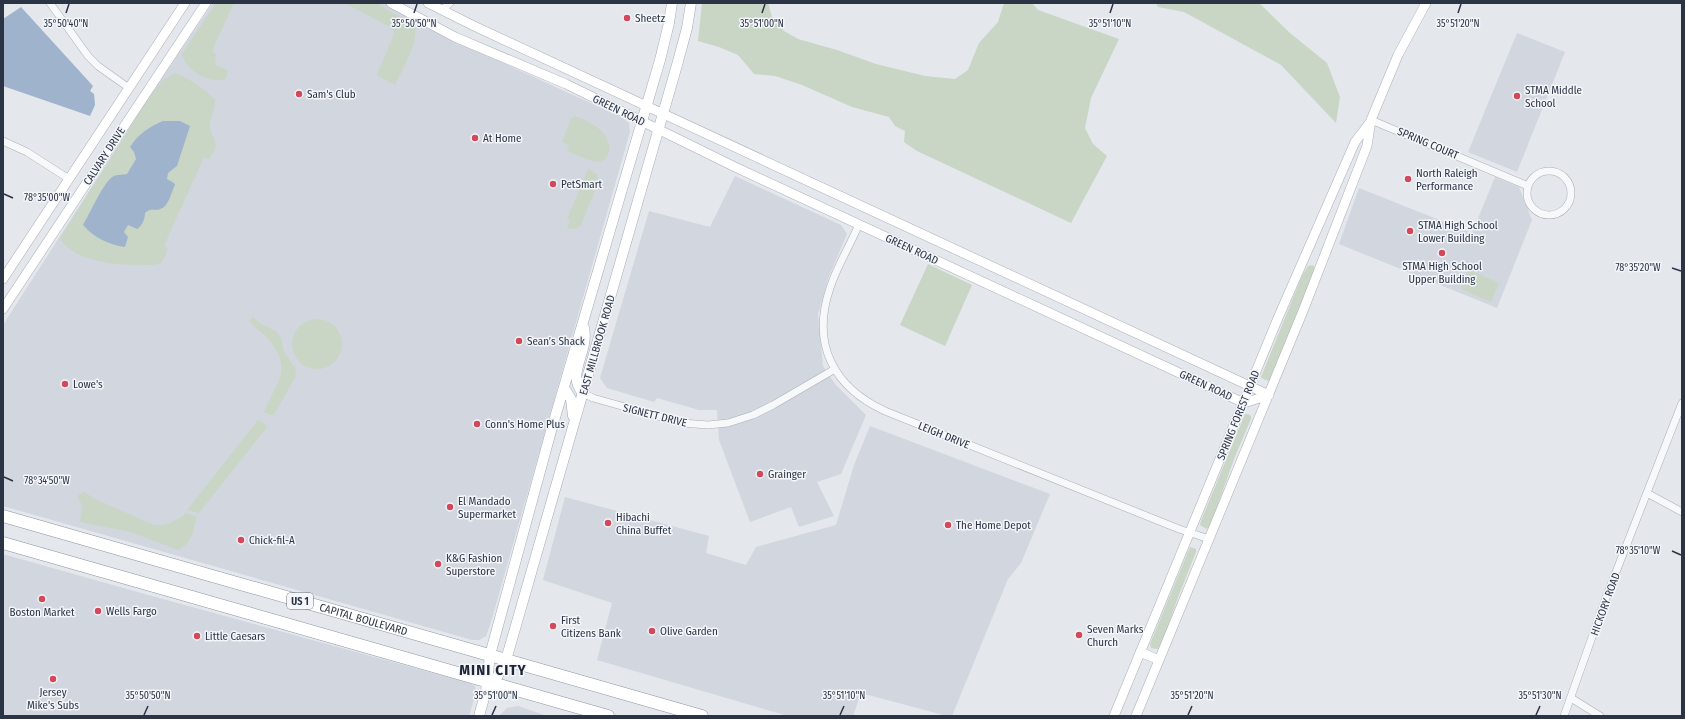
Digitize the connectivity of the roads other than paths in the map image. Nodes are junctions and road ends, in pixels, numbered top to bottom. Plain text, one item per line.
1 (50, 3) edge
2 (185, 3) edge
3 (206, 3) edge
4 (391, 3) edge
5 (428, 3) edge
6 (450, 3) edge
7 (672, 3) edge
8 (691, 3) edge
9 (1426, 3) edge
10 (442, 7) edge
11 (432, 25) junction
12 (572, 71) junction
13 (566, 84) junction
14 (129, 88) junction
15 (646, 106) junction
16 (663, 114) junction
17 (1372, 120) junction
18 (642, 121) junction
19 (659, 130) junction
20 (3, 141) edge
21 (69, 179) junction
22 (1528, 186) junction
23 (865, 207) junction
24 (859, 224) junction
25 (32, 236) junction
26 (46, 244) junction
27 (3, 278) edge
28 (1023, 280) junction
29 (1015, 297) junction
30 (1072, 303) junction
31 (3, 309) edge
32 (584, 316) junction
33 (1064, 320) junction
34 (835, 369) junction
35 (1250, 386) junction
36 (564, 388) junction
37 (583, 393) junction
38 (1269, 395) junction
39 (1244, 403) junction
40 (1682, 404) edge
41 (573, 426) junction
42 (1647, 492) junction
43 (1682, 512) edge
44 (3, 516) edge
45 (1190, 533) junction
46 (1209, 539) junction
47 (3, 542) edge
48 (1140, 652) junction
49 (490, 656) junction
50 (506, 660) junction
51 (1159, 660) junction
52 (489, 685) junction
53 (1571, 698) junction
54 (479, 716) edge
55 (608, 716) edge
56 (702, 716) edge
57 (1114, 716) edge
58 (1136, 716) edge
59 (1564, 716) edge
60 (1600, 716) edge

1 - 14 street
2 - 14 street, CALVARY DRIVE
3 - 26 street, CALVARY DRIVE
4 - 11 street, GREEN ROAD
5 - 10 street, GREEN ROAD
6 - 10 street
7 - 15 main road, EAST MILLBROOK ROAD
8 - 16 main road, EAST MILLBROOK ROAD
9 - 17 street, SPRING FOREST ROAD
10 - 11 street
10 - 12 street, GREEN ROAD
11 - 13 street, GREEN ROAD
12 - 13 street
12 - 15 street, GREEN ROAD
13 - 18 street, GREEN ROAD
14 - 21 street, CALVARY DRIVE
15 - 16 street, GREEN ROAD
15 - 18 main road, EAST MILLBROOK ROAD
16 - 19 main road, EAST MILLBROOK ROAD
16 - 23 street, GREEN ROAD
17 - 22 street, SPRING COURT
17 - 35 street, SPRING FOREST ROAD
17 - 38 street, SPRING FOREST ROAD
18 - 19 street, GREEN ROAD
18 - 32 main road, EAST MILLBROOK ROAD
19 - 24 street, GREEN ROAD
19 - 37 main road, EAST MILLBROOK ROAD
20 - 21 street
21 - 25 street, CALVARY DRIVE
22 - 22 street
23 - 24 street
23 - 28 street, GREEN ROAD
24 - 29 street, GREEN ROAD
24 - 34 street, LEIGH DRIVE
25 - 26 street
25 - 27 street, CALVARY DRIVE
26 - 31 street, CALVARY DRIVE
28 - 29 street
28 - 30 street, GREEN ROAD
29 - 33 street, GREEN ROAD
30 - 33 street
30 - 35 street, GREEN ROAD
32 - 36 main road, EAST MILLBROOK ROAD
32 - 37 main road
33 - 39 street, GREEN ROAD
34 - 37 street, SIGNETT DRIVE
34 - 45 street, LEIGH DRIVE
35 - 38 street, GREEN ROAD
35 - 39 street, SPRING FOREST ROAD
36 - 41 main road
36 - 49 main road, EAST MILLBROOK ROAD
37 - 41 main road, EAST MILLBROOK ROAD
38 - 39 street, GREEN ROAD
38 - 46 street, SPRING FOREST ROAD
39 - 45 street, SPRING FOREST ROAD
40 - 42 street, HICKORY ROAD
41 - 50 main road, EAST MILLBROOK ROAD
42 - 43 street
42 - 53 street, HICKORY ROAD
44 - 49 highway, CAPITAL BOULEVARD / US 1
45 - 46 street, LEIGH DRIVE
45 - 48 street, SPRING FOREST ROAD
46 - 51 street, SPRING FOREST ROAD
47 - 52 highway, US 1
48 - 51 street
48 - 57 street, SPRING FOREST ROAD
49 - 50 highway, CAPITAL BOULEVARD / US 1
49 - 52 main road, EAST MILLBROOK ROAD
50 - 52 main road, EAST MILLBROOK ROAD
50 - 56 highway, CAPITAL BOULEVARD / US 1
51 - 58 street, SPRING FOREST ROAD
52 - 54 main road
52 - 55 highway, US 1
53 - 59 street, HICKORY ROAD
53 - 60 street

